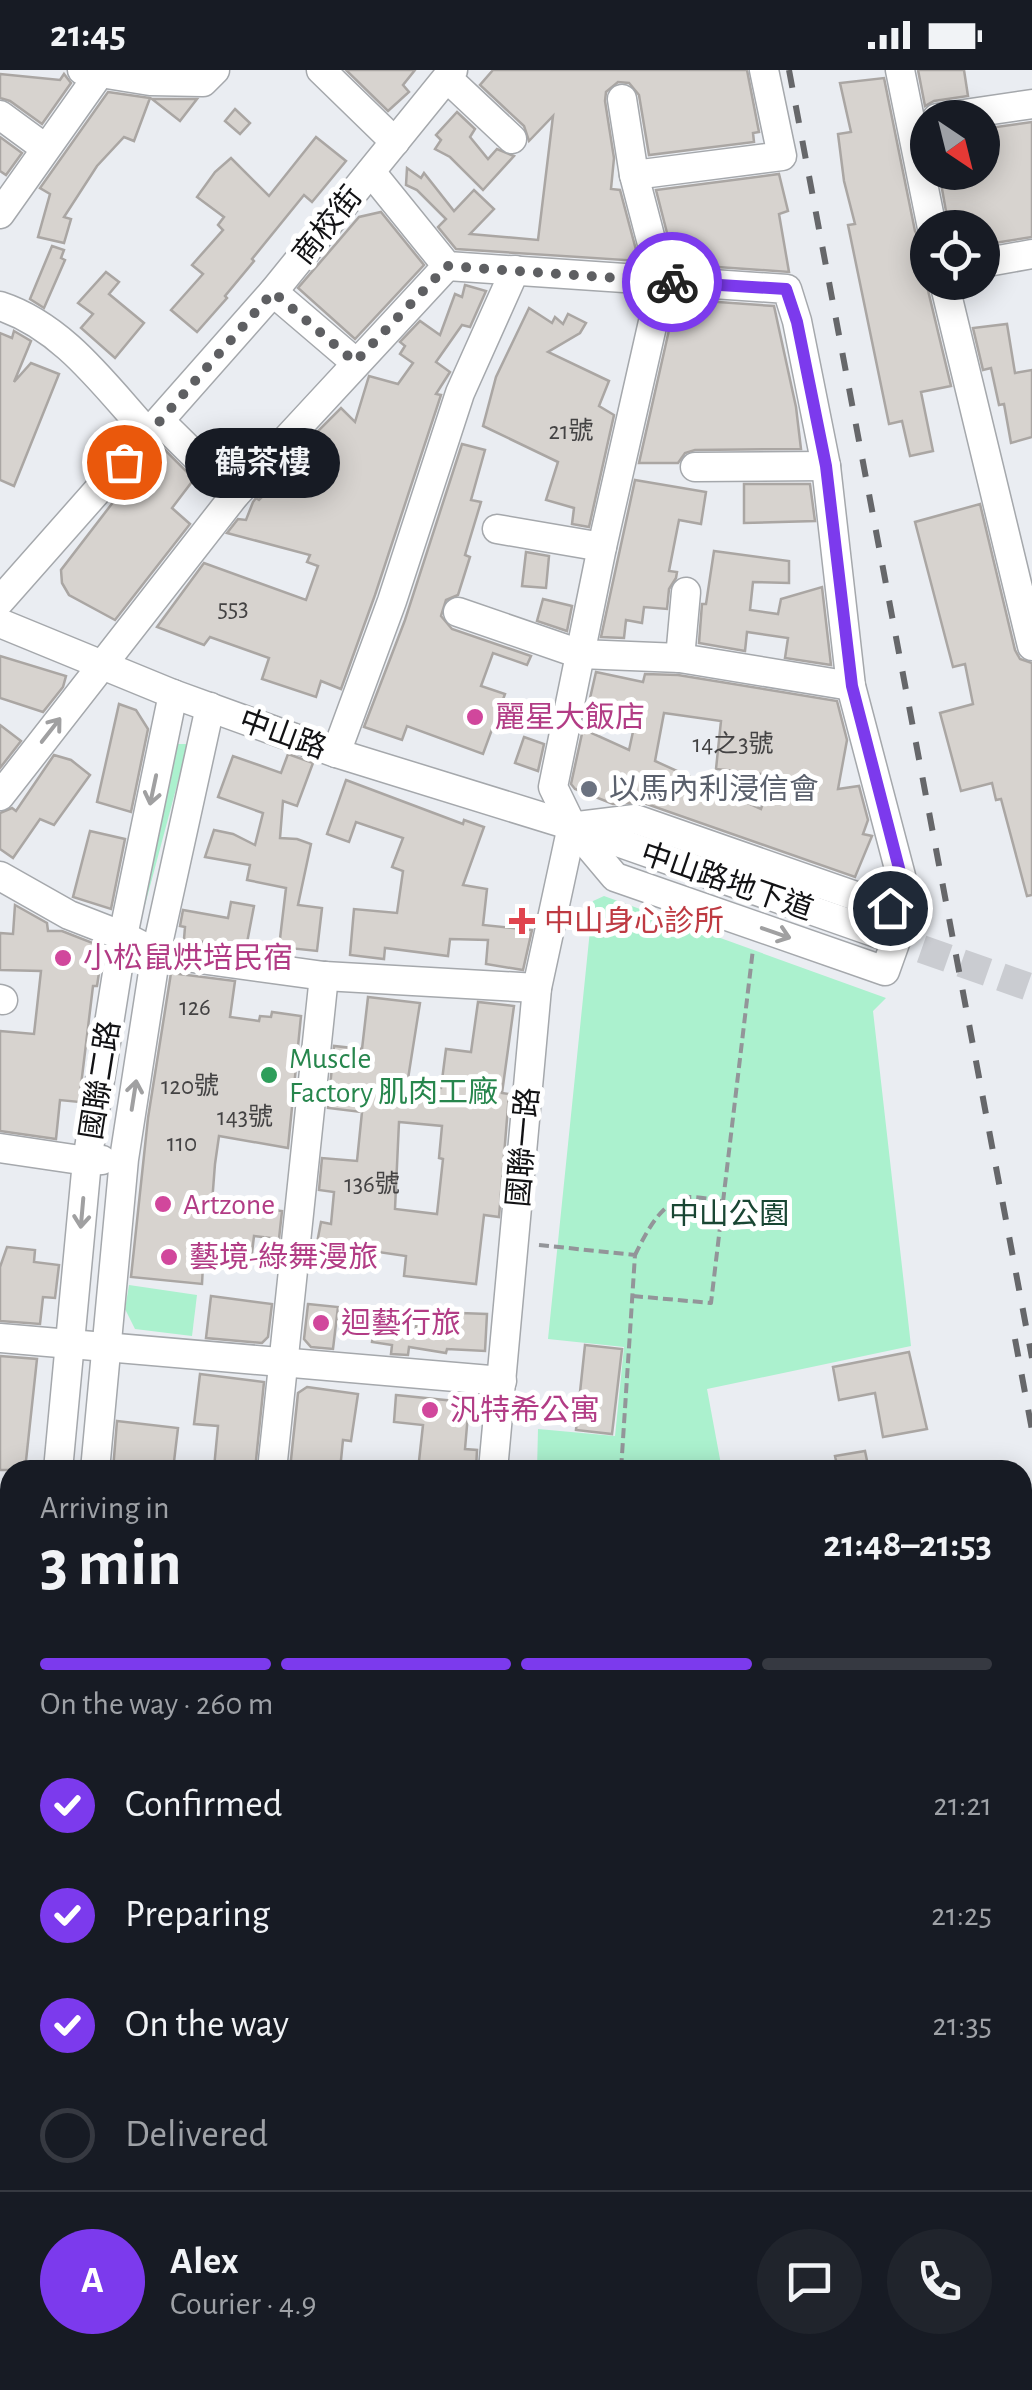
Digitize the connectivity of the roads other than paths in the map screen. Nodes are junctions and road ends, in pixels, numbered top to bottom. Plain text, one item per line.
1 (214, 70) edge
2 (321, 70) edge
3 (764, 70) edge
4 (900, 70) edge
5 (93, 71) edge
6 (450, 74) edge
7 (622, 99) dead end
8 (915, 100) edge
9 (1032, 104) edge
10 (1000, 108) edge
11 (0, 116) edge
12 (512, 139) dead end
13 (395, 142) junction
14 (44, 148) junction
15 (371, 172) junction
16 (634, 175) junction
17 (0, 214) edge
18 (1032, 254) edge
19 (1000, 260) edge
20 (447, 266) junction
21 (515, 270) junction
22 (662, 282) junction
23 (273, 292) junction
24 (948, 300) edge
25 (0, 306) edge
26 (355, 362) junction
27 (155, 428) junction
28 (826, 466) junction
29 (695, 467) dead end
30 (235, 495) junction
31 (497, 528) dead end
32 (602, 548) junction
33 (686, 592) dead end
34 (0, 602) edge
35 (458, 612) dead end
36 (0, 623) edge
37 (1032, 646) edge
38 (580, 654) junction
39 (680, 658) junction
40 (103, 664) junction
41 (852, 686) junction
42 (173, 694) junction
43 (210, 707) junction
44 (336, 753) junction
45 (0, 796) edge
46 (572, 826) junction
47 (0, 876) edge
48 (886, 922) junction
49 (123, 936) junction
50 (156, 954) junction
51 (324, 976) junction
52 (537, 988) junction
53 (0, 1148) edge
54 (124, 1159) junction
55 (87, 1162) junction
56 (0, 1338) edge
57 (69, 1344) junction
58 (106, 1348) junction
59 (282, 1362) junction
60 (502, 1381) junction
61 (59, 1460) edge
62 (96, 1460) edge
63 (273, 1460) edge
64 (494, 1460) edge

1 - 5 street
2 - 13 street
3 - 16 street
4 - 8 street
5 - 14 street
6 - 12 street
6 - 13 street, 商校街
7 - 16 street
9 - 10 street
11 - 14 street
13 - 15 street, 商校街
14 - 17 street
15 - 20 street
15 - 23 street, 商校街
16 - 22 street
18 - 19 street
20 - 21 street
20 - 26 street
21 - 22 street
21 - 44 street
22 - 28 street
22 - 32 street
23 - 26 street
23 - 27 street, 商校街
24 - 37 street
25 - 27 street
26 - 30 street
27 - 30 street
27 - 34 street, 商校街
28 - 29 street
28 - 41 street
30 - 40 street
31 - 32 street
32 - 38 street
33 - 39 street
35 - 38 street
36 - 40 street, 中山路
38 - 39 street
38 - 46 street
39 - 41 street
40 - 42 street, 中山路
45 -> 40 street
41 - 48 street
42 - 43 street, 中山路
42 -> 49 street, 國聯二路
43 - 44 street, 中山路
43 - 50 street, 國聯二路
44 - 46 street, 中山路
46 - 48 street, 中山路地下道
46 -> 48 street
46 - 52 street, 國聯一路
47 - 49 street
49 - 50 street
49 - 55 street, 國聯二路
50 - 51 street
54 -> 50 street, 國聯二路
51 - 52 street
51 - 59 street
52 - 60 street, 國聯一路
53 - 55 street
54 - 55 street
54 - 58 street, 國聯二路
55 -> 57 street, 國聯二路
56 - 57 street
57 - 58 street
57 - 61 street, 國聯二路
58 - 59 street
58 - 62 street, 國聯二路
59 - 60 street
59 - 63 street
60 - 64 street, 國聯一路

